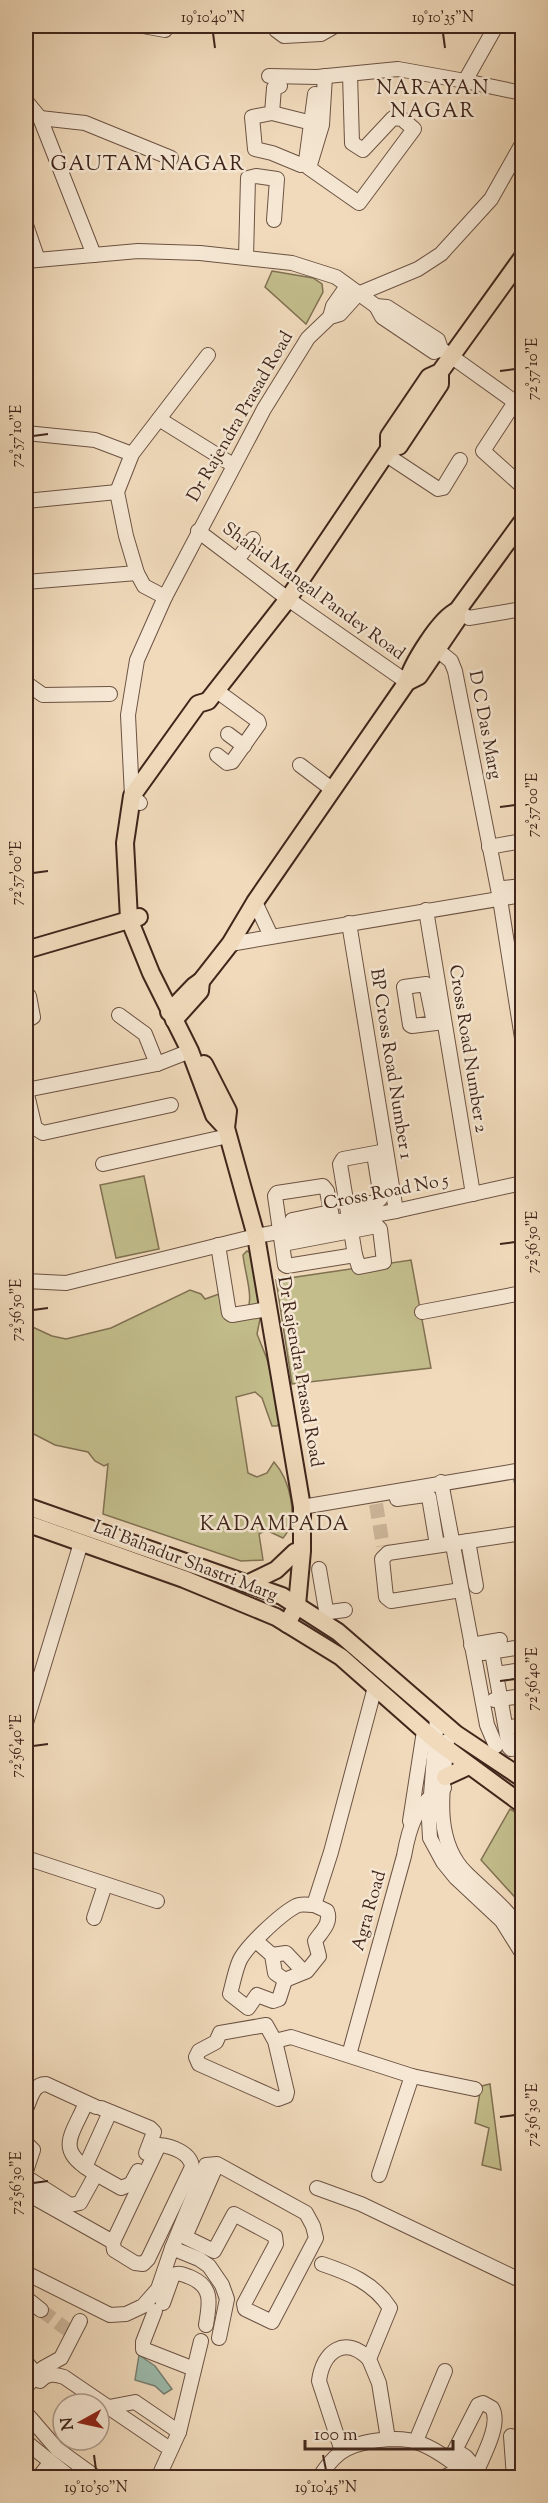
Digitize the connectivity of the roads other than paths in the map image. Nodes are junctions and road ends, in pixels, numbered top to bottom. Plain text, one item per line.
1 (142, 26) edge
2 (168, 26) edge
3 (274, 26) edge
4 (335, 26) edge
5 (496, 26) edge
6 (350, 74) junction
7 (269, 76) dead end
8 (321, 76) junction
9 (465, 81) junction
10 (280, 86) dead end
11 (522, 93) edge
12 (26, 104) edge
13 (272, 113) junction
14 (40, 118) junction
15 (312, 123) junction
16 (522, 144) edge
17 (171, 158) dead end
18 (274, 220) dead end
19 (26, 225) edge
20 (94, 255) junction
21 (246, 257) junction
22 (522, 258) edge
23 (32, 260) edge
24 (353, 290) junction
25 (446, 353) junction
26 (208, 355) dead end
27 (519, 404) edge
28 (159, 419) junction
29 (26, 433) edge
30 (387, 451) junction
31 (132, 454) junction
32 (460, 459) dead end
33 (233, 465) junction
34 (522, 486) edge
35 (117, 492) junction
36 (26, 501) edge
37 (522, 522) edge
38 (198, 531) junction
39 (253, 539) dead end
40 (237, 560) junction
41 (137, 573) junction
42 (26, 582) edge
43 (165, 597) junction
44 (288, 599) junction
45 (522, 609) edge
46 (458, 611) junction
47 (433, 646) junction
48 (407, 682) junction
49 (26, 683) edge
50 (110, 694) dead end
51 (212, 696) junction
52 (228, 734) dead end
53 (244, 746) junction
54 (217, 755) dead end
55 (300, 765) dead end
56 (333, 790) junction
57 (136, 799) junction
58 (522, 841) edge
59 (493, 846) junction
60 (522, 886) edge
61 (503, 895) junction
62 (522, 895) edge
63 (255, 902) junction
64 (426, 910) junction
65 (134, 918) junction
66 (349, 923) junction
67 (271, 936) junction
68 (230, 944) junction
69 (26, 950) edge
70 (26, 994) edge
71 (176, 1011) junction
72 (119, 1014) dead end
73 (26, 1021) edge
74 (522, 1038) edge
75 (190, 1051) junction
76 (157, 1064) junction
77 (26, 1090) edge
78 (171, 1104) dead end
79 (227, 1132) junction
80 (380, 1153) junction
81 (103, 1164) dead end
82 (522, 1183) edge
83 (473, 1194) junction
84 (396, 1210) junction
85 (332, 1217) junction
86 (350, 1219) junction
87 (281, 1233) junction
88 (256, 1236) junction
89 (218, 1245) junction
90 (355, 1255) junction
91 (26, 1281) edge
92 (522, 1293) edge
93 (268, 1309) junction
94 (422, 1312) dead end
95 (522, 1470) edge
96 (441, 1482) junction
97 (376, 1500) junction
98 (26, 1506) edge
99 (302, 1507) junction
100 (26, 1523) edge
101 (516, 1534) dead end
102 (436, 1539) junction
103 (452, 1540) junction
104 (468, 1541) junction
105 (81, 1543) junction
106 (298, 1545) junction
107 (383, 1546) dead end
108 (333, 1567) dead end
109 (319, 1569) junction
110 (300, 1572) junction
111 (249, 1582) junction
112 (476, 1586) dead end
113 (461, 1590) junction
114 (291, 1601) junction
115 (345, 1610) dead end
116 (281, 1621) junction
117 (500, 1640) dead end
118 (522, 1647) edge
119 (474, 1648) junction
120 (492, 1652) junction
121 (522, 1670) edge
122 (496, 1674) junction
123 (375, 1687) junction
124 (522, 1696) edge
125 (522, 1701) edge
126 (501, 1702) junction
127 (483, 1704) junction
128 (26, 1723) edge
129 (443, 1723) junction
130 (522, 1725) edge
131 (506, 1728) junction
132 (435, 1740) junction
133 (496, 1746) dead end
134 (519, 1751) edge
135 (469, 1766) junction
136 (522, 1778) edge
137 (444, 1783) junction
138 (431, 1795) junction
139 (522, 1804) edge
140 (410, 1826) junction
141 (26, 1858) edge
142 (105, 1885) junction
143 (157, 1901) dead end
144 (492, 1903) junction
145 (314, 1905) junction
146 (94, 1918) dead end
147 (522, 1933) edge
148 (256, 1941) junction
149 (522, 1953) edge
150 (272, 1955) junction
151 (304, 1972) junction
152 (285, 1980) junction
153 (275, 2041) junction
154 (349, 2055) junction
155 (412, 2076) junction
156 (475, 2089) dead end
157 (98, 2108) junction
158 (26, 2109) edge
159 (26, 2145) edge
160 (217, 2164) junction
161 (90, 2170) junction
162 (26, 2171) edge
163 (379, 2175) dead end
164 (26, 2177) edge
165 (318, 2188) dead end
166 (26, 2193) edge
167 (113, 2242) junction
168 (172, 2248) junction
169 (322, 2264) dead end
170 (209, 2266) junction
171 (26, 2273) edge
172 (199, 2282) junction
173 (522, 2282) edge
174 (26, 2298) edge
175 (42, 2310) tunnel mouth
176 (80, 2321) dead end
177 (206, 2325) dead end
178 (219, 2338) dead end
179 (201, 2341) dead end
180 (369, 2359) junction
181 (26, 2362) edge
182 (194, 2369) junction
183 (446, 2371) dead end
184 (34, 2380) edge
185 (86, 2392) edge
186 (111, 2407) edge
187 (111, 2408) edge
188 (26, 2413) edge
189 (178, 2432) junction
190 (511, 2436) dead end
191 (388, 2439) junction
192 (416, 2441) junction
193 (26, 2442) edge
194 (164, 2445) dead end
195 (342, 2451) junction
196 (452, 2455) junction
197 (50, 2463) junction
198 (473, 2471) edge
199 (38, 2478) edge
200 (71, 2478) edge
201 (97, 2478) edge
202 (158, 2478) edge
203 (320, 2478) edge
204 (442, 2478) edge
205 (514, 2478) edge

1 - 2 street
3 - 4 street
5 - 9 street
6 - 8 street
6 - 8 street
6 - 9 street
7 - 8 street
8 - 15 street
9 - 11 street
10 - 13 street
12 - 14 street
13 - 15 street
13 - 15 street
14 - 17 street
14 - 20 street
16 - 24 street, Dr Rajendra Prasad Road
18 - 21 street
19 - 23 street
20 - 21 street
20 - 23 street
21 - 24 street
22 - 25 main road
24 - 25 street
24 - 33 street, Dr Rajendra Prasad Road
25 - 27 street
25 - 30 main road
26 - 28 street
27 - 34 street
28 - 31 street
28 - 33 street
29 - 31 street
30 - 32 street
30 - 44 main road
31 - 35 street
33 - 38 street, Dr Rajendra Prasad Road
35 - 36 street
35 - 41 street
37 - 46 main road
38 - 40 street, Shahid Mangal Pandey Road
38 - 43 street, Dr Rajendra Prasad Road
39 - 40 street
40 - 44 street, Shahid Mangal Pandey Road
41 - 42 street
41 - 43 street
43 - 57 street, Dr Rajendra Prasad Road
44 - 48 street, Shahid Mangal Pandey Road
44 - 51 main road
45 - 46 street
46 - 47 main road
47 - 48 main road
47 - 59 street, D C Das Marg
48 - 56 main road
49 - 50 street
51 - 53 street
51 - 57 main road
52 - 53 street
53 - 54 street
55 - 56 street
56 - 63 main road
57 - 65 main road, Dr Rajendra Prasad Road
58 - 59 street
59 - 61 street, D C Das Marg
60 - 61 street
61 - 62 street
61 - 64 street
61 - 74 street, D C Das Marg
63 - 67 street
63 - 68 main road
64 - 66 street
64 - 83 street, Cross Road Number 2
65 - 69 main road
65 - 71 main road, Dr Rajendra Prasad Road
66 - 67 street
66 - 80 street, BP Cross Road Number 1
67 - 68 street
68 - 71 main road
70 - 73 street
71 - 75 main road, Dr Rajendra Prasad Road
71 - 79 main road, Dr Rajendra Prasad Road
72 - 76 street
75 - 76 street
75 - 79 main road, Dr Rajendra Prasad Road
76 - 77 street
77 - 78 street
79 - 81 street
79 - 88 main road, Dr Rajendra Prasad Road
80 - 84 street, BP Cross Road Number 1
80 - 86 street
80 - 86 street
82 - 83 street, Cross Road No 5
83 - 84 street, Cross Road No 5
84 - 86 street, Cross Road No 5
85 - 86 street, Cross Road No 5
85 - 87 street, Cross Road No 5
85 - 87 street
86 - 87 street
86 - 90 street
86 - 90 street
87 - 88 street, Cross Road No 5
87 - 90 street
88 - 89 street, Cross Road No 5
88 - 93 main road, Dr Rajendra Prasad Road
89 - 91 street, Cross Road No 5
89 - 93 street
92 - 94 street
93 - 99 main road, Dr Rajendra Prasad Road
95 - 96 street
96 - 97 street
96 - 103 street
97 - 99 street
97 - 102 street
98 - 111 main road, Lal Bahadur Shastri Marg
99 - 106 main road, Dr Rajendra Prasad Road
100 - 105 main road, Lal Bahadur Shastri Marg
101 - 104 street
102 - 103 street
102 - 107 street
103 - 104 street
103 - 113 street
103 - 113 street
104 - 112 street
105 - 116 main road, Lal Bahadur Shastri Marg
105 - 128 street
106 - 110 main road, Dr Rajendra Prasad Road
106 - 111 main road
106 - 114 main road
108 - 109 street
109 - 110 street
109 - 115 street
110 - 114 main road, Dr Rajendra Prasad Road
111 - 114 main road, Lal Bahadur Shastri Marg
113 - 119 street
114 - 116 main road, Dr Rajendra Prasad Road
114 - 129 main road, Lal Bahadur Shastri Marg
116 - 123 main road, Lal Bahadur Shastri Marg
117 - 119 street
118 - 120 street
119 - 120 street
119 - 127 street
120 - 122 street
121 - 122 street
122 - 126 street
123 - 132 main road, Lal Bahadur Shastri Marg
123 - 145 street
124 - 126 street
125 - 126 street
126 - 127 street
126 - 131 street
127 - 133 street
129 - 132 street
129 - 136 main road, Lal Bahadur Shastri Marg
130 - 131 street
131 - 134 street
132 - 135 main road, Lal Bahadur Shastri Marg
132 - 137 street
132 - 138 street
132 - 140 street
135 - 137 main road
135 - 139 main road, Lal Bahadur Shastri Marg
137 - 138 street, Agra Road
137 - 144 street
138 - 140 street, Agra Road
138 - 144 street
140 - 154 street, Agra Road
141 - 142 street
142 - 143 street
142 - 146 street
144 - 147 street
144 - 149 street
145 - 148 street
145 - 151 street
148 - 150 street
148 - 152 street
150 - 151 street
150 - 152 street
151 - 152 street
153 - 153 street
153 - 154 street
154 - 155 street
155 - 156 street
155 - 163 street
157 - 158 street
157 - 161 street
157 - 161 street
157 - 161 street
159 - 162 street
160 - 160 street
160 - 168 street
161 - 164 street
165 - 173 street
166 - 167 street
167 - 167 street
168 - 170 street
168 - 171 street
169 - 180 street
170 - 172 street
170 - 178 street
172 - 177 street
172 - 182 street
174 - 175 street
176 - 184 street
179 - 182 street
180 - 191 street
180 - 195 street
181 - 184 street
182 - 189 street
183 - 192 street
184 - 185 street
186 - 189 street
187 - 194 street
188 - 201 street
189 - 202 street
190 - 205 street
191 - 192 street
191 - 195 street
192 - 196 street
193 - 197 street
195 - 203 street
196 - 198 street
196 - 198 street
197 - 199 street
197 - 200 street
198 - 204 street

